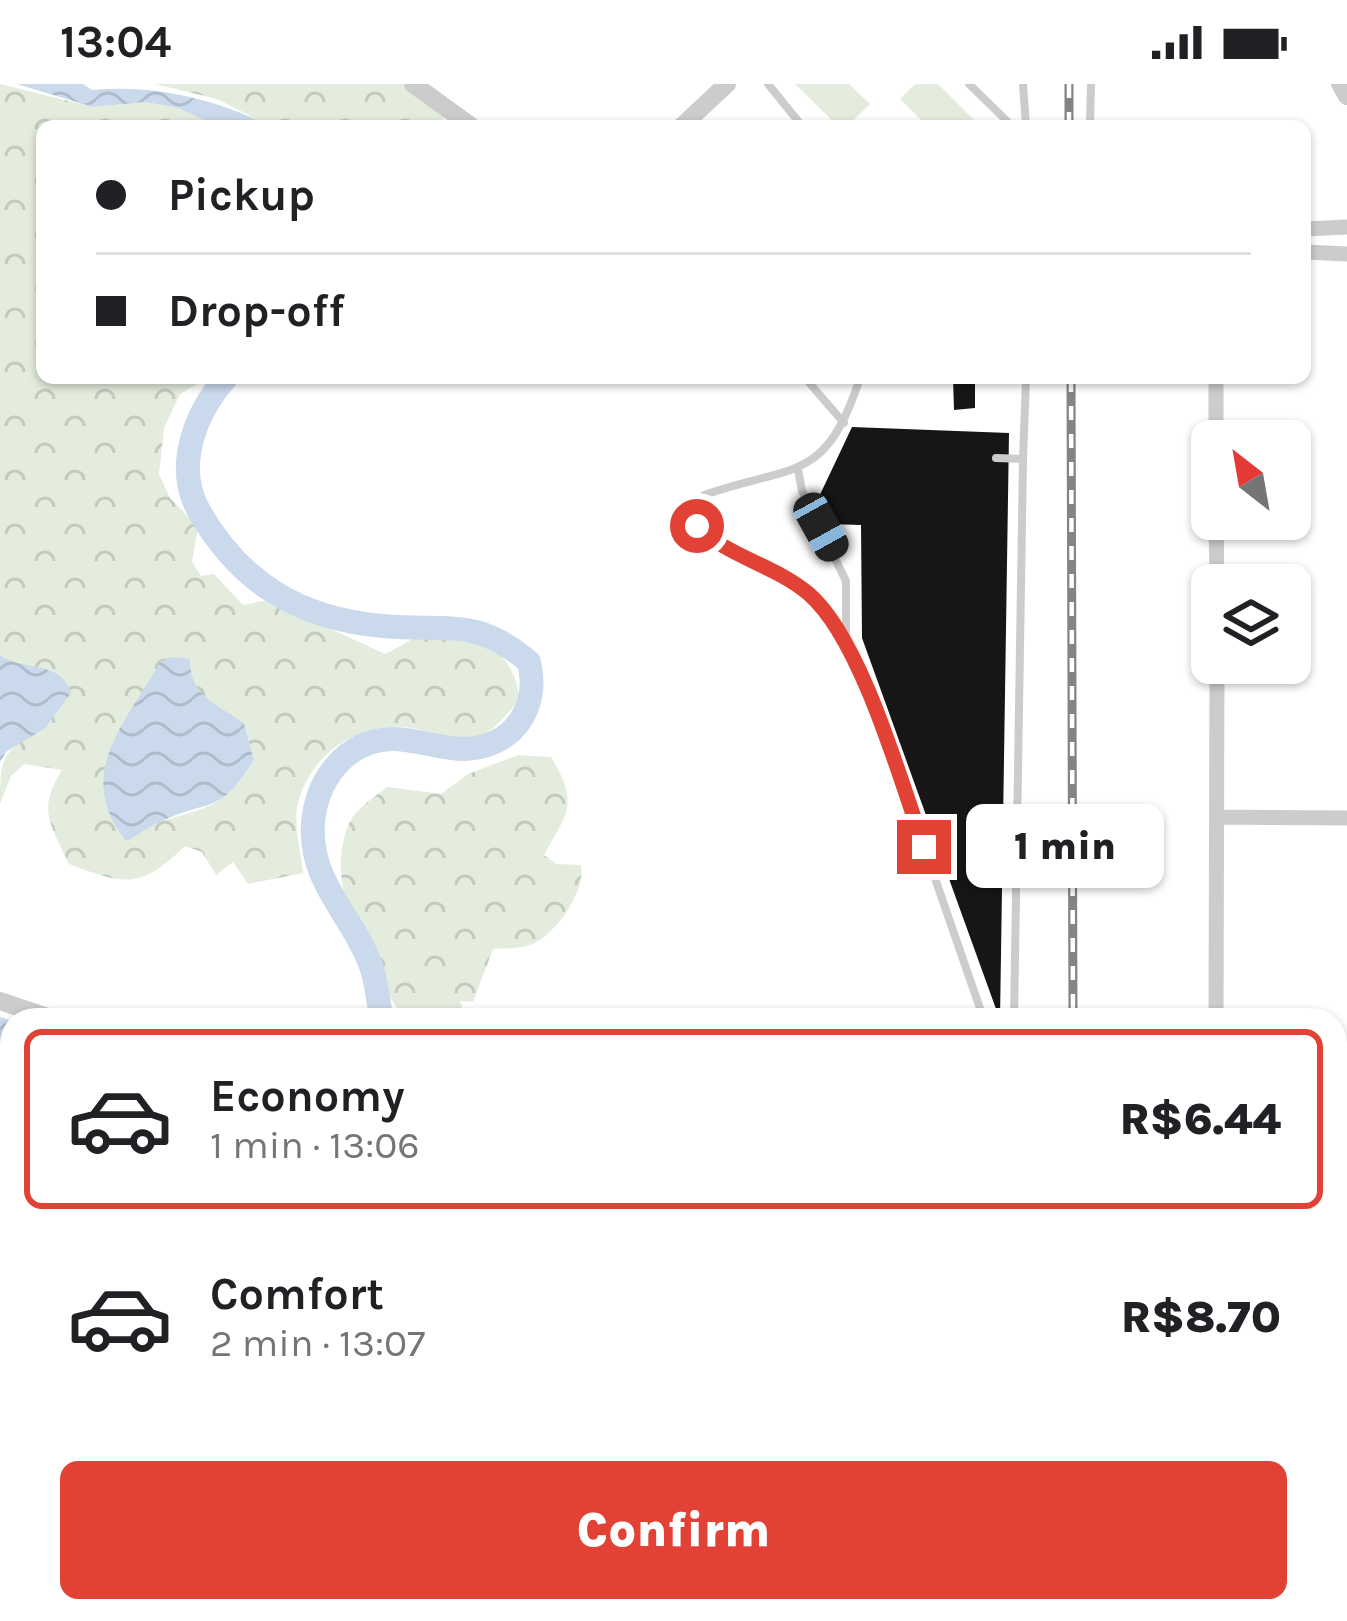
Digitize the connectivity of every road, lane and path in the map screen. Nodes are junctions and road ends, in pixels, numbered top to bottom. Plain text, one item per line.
1 (413, 84) edge
2 (727, 84) edge
3 (768, 84) edge
4 (969, 84) edge
5 (1024, 84) edge
6 (1090, 84) edge
7 (1340, 84) edge
8 (1347, 96) edge
9 (463, 120) edge
10 (688, 120) edge
11 (797, 120) edge
12 (1014, 120) edge
13 (1020, 120) edge
14 (1090, 120) edge
15 (1347, 227) edge
16 (1311, 229) edge
17 (1311, 252) edge
18 (1347, 254) edge
19 (811, 384) edge
20 (858, 384) edge
21 (1026, 384) edge
22 (1216, 384) edge
23 (1216, 420) edge
24 (845, 424) junction
25 (995, 458) dead end
26 (1023, 459) junction
27 (798, 469) junction
28 (846, 639) junction
29 (1217, 684) edge
30 (1217, 817) junction
31 (1347, 818) edge
32 (980, 1008) edge
33 (1015, 1008) edge
34 (1216, 1008) edge

1 - 9 street
2 - 10 street
3 - 11 lane
4 - 12 lane
5 - 13 lane
6 - 14 lane
7 - 8 street
15 - 16 street
17 - 18 street
19 - 24 lane
20 - 24 lane
21 - 26 lane
22 - 23 street
24 - 27 lane
25 - 26 lane
26 - 33 lane
27 - 28 lane
27 - 28 lane
28 - 32 lane
29 - 30 street
30 - 31 street
30 - 34 street

